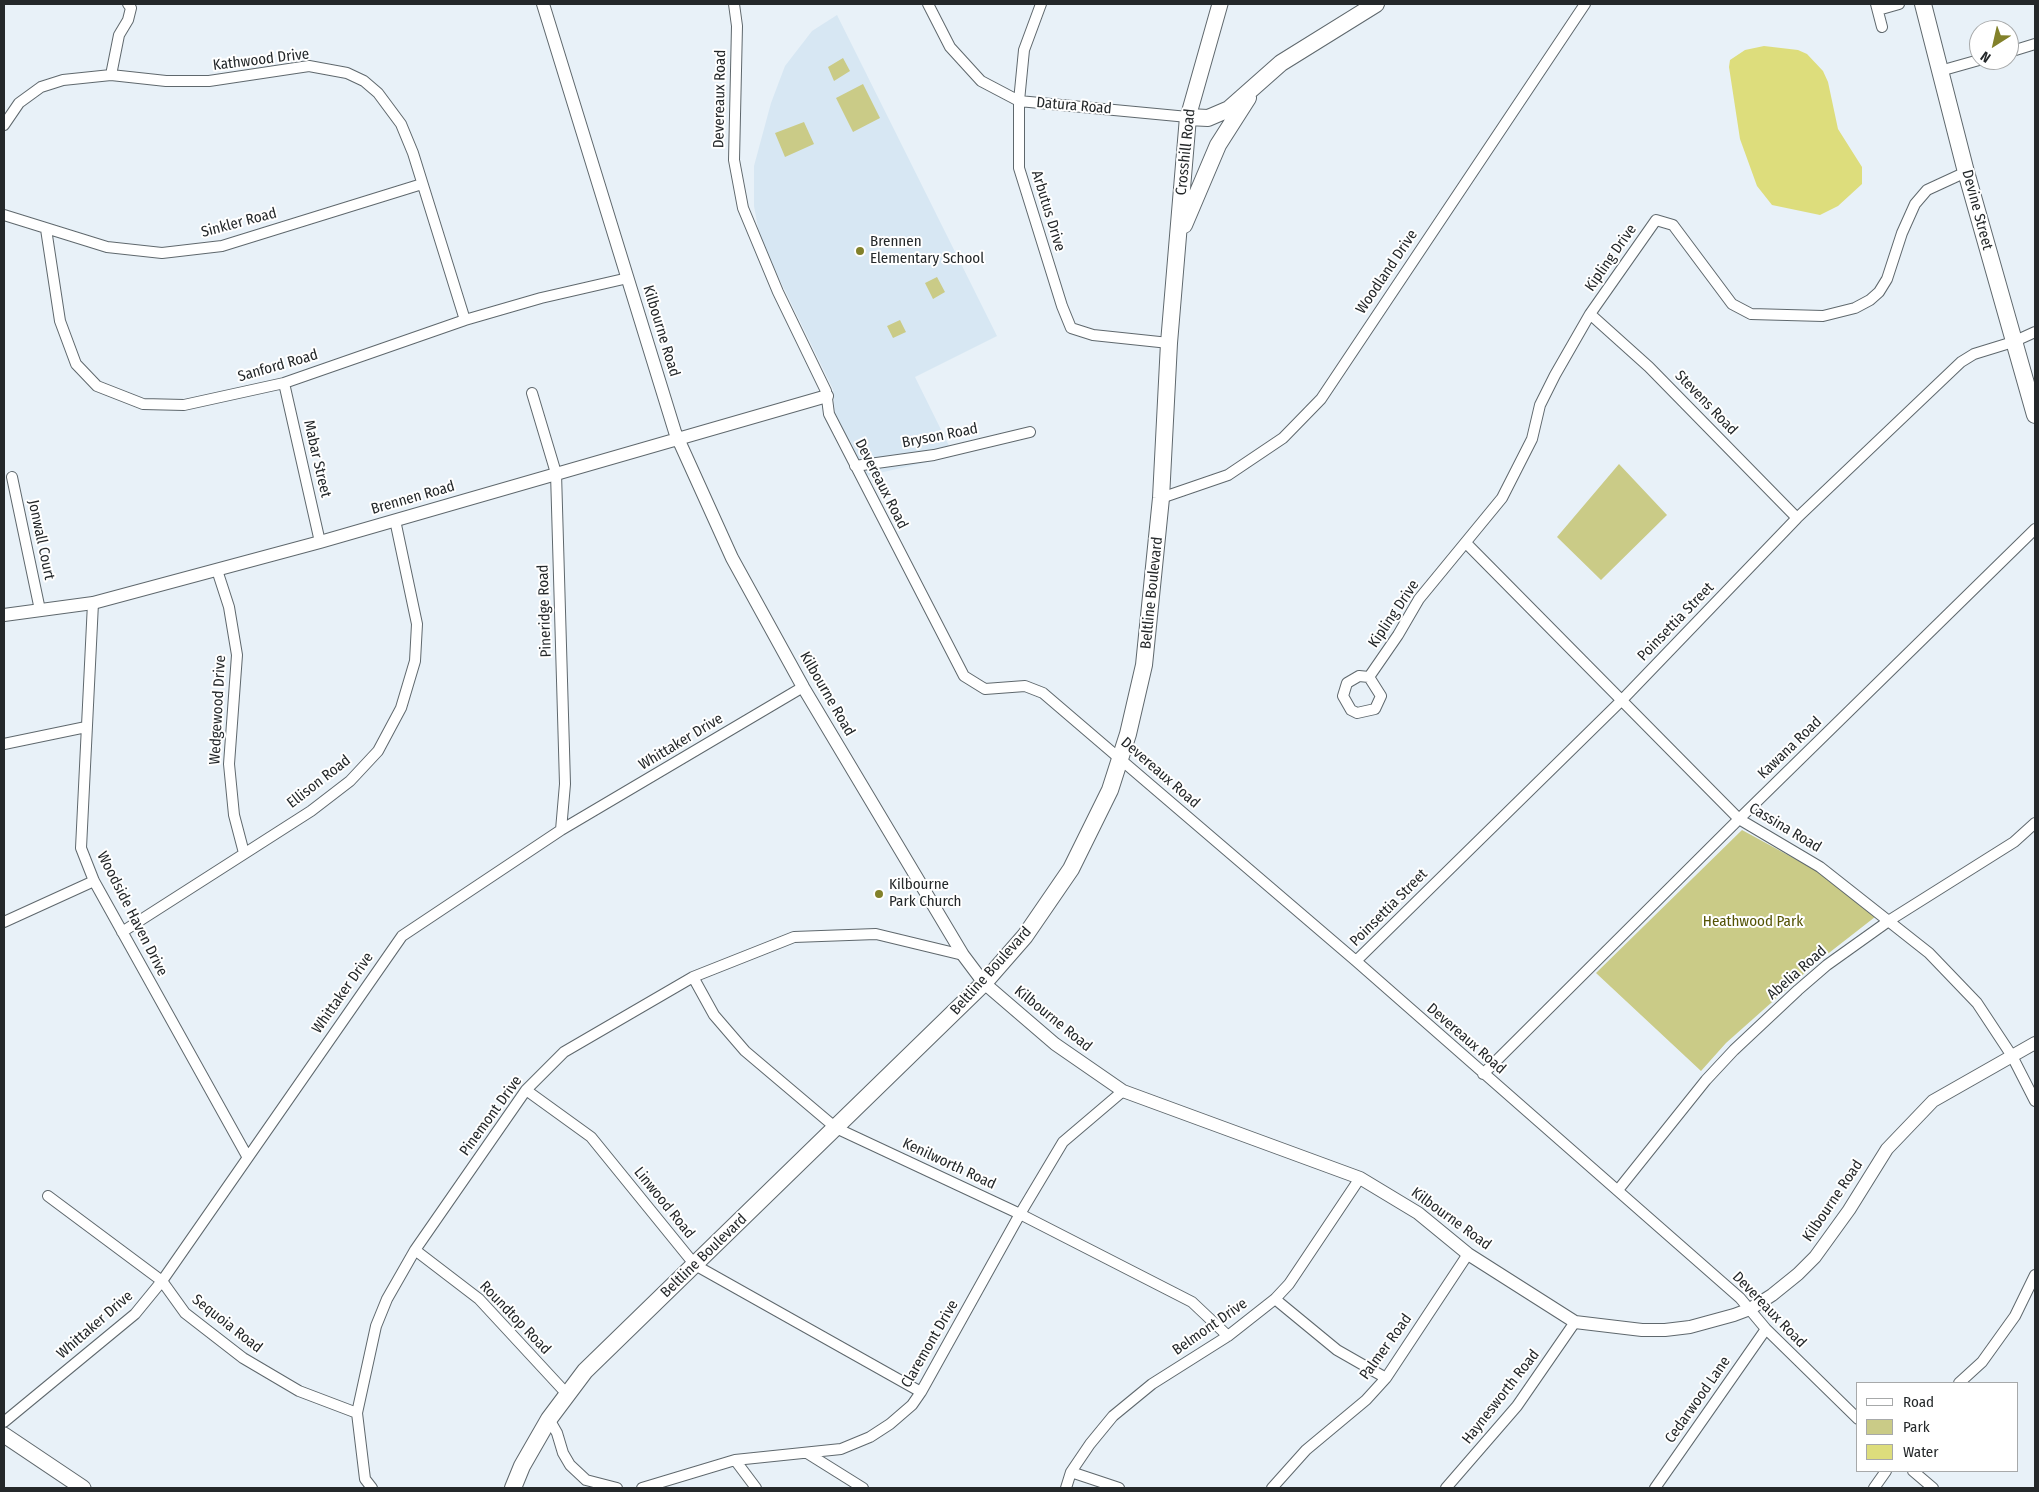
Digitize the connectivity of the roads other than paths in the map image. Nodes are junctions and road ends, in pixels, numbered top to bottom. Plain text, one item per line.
1 (128, 4) edge
2 (543, 4) edge
3 (734, 4) edge
4 (928, 4) edge
5 (1041, 4) edge
6 (1220, 4) edge
7 (1376, 4) edge
8 (1585, 4) edge
9 (1899, 4) edge
10 (1923, 4) edge
11 (1877, 7) edge
12 (1882, 27) dead end
13 (2035, 44) edge
14 (2019, 49) edge
15 (1969, 63) edge
16 (1940, 70) junction
17 (111, 75) junction
18 (1255, 85) junction
19 (1019, 101) junction
20 (1188, 117) junction
21 (4, 125) edge
22 (1966, 172) junction
23 (422, 184) junction
24 (4, 215) edge
25 (46, 229) junction
26 (1177, 245) junction
27 (628, 278) junction
28 (1590, 314) junction
29 (465, 320) junction
30 (2035, 332) edge
31 (2013, 342) junction
32 (1169, 343) junction
33 (284, 383) junction
34 (532, 393) dead end
35 (827, 396) junction
36 (2035, 415) edge
37 (1030, 432) dead end
38 (678, 438) junction
39 (856, 466) junction
40 (556, 473) junction
41 (12, 477) dead end
42 (1161, 498) junction
43 (1797, 518) junction
44 (395, 520) junction
45 (2035, 529) edge
46 (320, 542) junction
47 (1466, 543) junction
48 (216, 570) junction
49 (93, 603) junction
50 (40, 610) junction
51 (4, 614) edge
52 (1369, 677) dead end
53 (803, 687) junction
54 (1622, 700) junction
55 (86, 727) junction
56 (4, 744) edge
57 (1121, 759) junction
58 (1739, 819) junction
59 (2035, 823) edge
60 (562, 830) junction
61 (244, 853) junction
62 (94, 881) junction
63 (1890, 920) junction
64 (4, 922) edge
65 (122, 932) junction
66 (963, 955) junction
67 (1356, 962) junction
68 (693, 977) junction
69 (984, 983) junction
70 (2035, 1043) edge
71 (2012, 1056) junction
72 (1483, 1074) junction
73 (526, 1090) junction
74 (1123, 1090) junction
75 (2035, 1101) edge
76 (836, 1128) junction
77 (246, 1156) junction
78 (1360, 1178) junction
79 (1618, 1190) junction
80 (48, 1196) dead end
81 (1020, 1214) junction
82 (415, 1250) junction
83 (1468, 1254) junction
84 (694, 1265) junction
85 (2035, 1275) edge
86 (162, 1281) junction
87 (1275, 1299) junction
88 (1750, 1309) junction
89 (1575, 1322) junction
90 (1766, 1329) junction
91 (1228, 1336) junction
92 (1386, 1378) junction
93 (1960, 1382) edge
94 (921, 1392) junction
95 (566, 1393) junction
96 (357, 1414) junction
97 (1856, 1417) edge
98 (549, 1419) junction
99 (4, 1422) edge
100 (4, 1435) edge
101 (807, 1454) junction
102 (735, 1460) junction
103 (1071, 1472) junction
104 (1885, 1472) edge
105 (1914, 1472) edge
106 (83, 1488) edge
107 (372, 1488) edge
108 (513, 1488) edge
109 (617, 1488) edge
110 (642, 1488) edge
111 (756, 1488) edge
112 (863, 1488) edge
113 (1066, 1488) edge
114 (1119, 1488) edge
115 (1272, 1488) edge
116 (1446, 1488) edge
117 (1655, 1488) edge
118 (1874, 1488) edge
119 (1933, 1488) edge

1 - 17 street
2 - 27 street, Kilbourne Road
3 - 35 street, Devereaux Road
4 - 19 street, Datura Road
5 - 19 street, Arbutus Drive
6 - 20 main road, Crosshill Road
7 - 18 main road
8 - 42 street, Woodland Drive
9 - 11 street
10 - 16 main road, Devine Street
11 - 12 street
13 - 14 street
15 - 16 street
16 - 22 main road, Devine Street
17 - 21 street, Kathwood Drive
17 - 23 street, Kathwood Drive
18 - 20 main road, Datura Road
18 - 26 main road
19 - 20 street, Datura Road
19 - 32 street, Arbutus Drive
20 - 26 main road, Crosshill Road
22 - 28 street, Kipling Drive
22 - 31 main road, Devine Street
23 - 25 street, Sinkler Road
23 - 29 street, Kathwood Drive
24 - 25 street, Sinkler Road
25 - 33 street, Sanford Road
26 - 32 main road, Beltline Boulevard
27 - 29 street, Sanford Road
27 - 38 street, Kilbourne Road
28 - 43 street, Stevens Road
28 - 47 street, Kipling Drive
29 - 33 street, Sanford Road
30 - 31 street, Poinsettia Street
31 - 36 main road, Devine Street
31 - 43 street, Poinsettia Street
32 - 42 main road, Beltline Boulevard
33 - 46 street, Mabar Street
34 - 40 street, Pineridge Road
35 - 38 street, Brennen Road
35 - 39 street, Devereaux Road
37 - 39 street, Bryson Road
38 - 40 street, Brennen Road
38 - 53 street, Kilbourne Road
39 - 57 street, Devereaux Road
40 - 44 street, Brennen Road
40 - 60 street, Pineridge Road
41 - 50 street, Jonwall Court
42 - 57 main road, Beltline Boulevard
43 - 54 street, Poinsettia Street
44 - 46 street, Brennen Road
44 - 61 street, Ellison Road
45 - 58 street, Kawana Road
46 - 48 street, Brennen Road
47 - 52 street, Kipling Drive
47 - 54 street, Cassina Road
48 - 49 street, Brennen Road
48 - 61 street, Wedgewood Drive
49 - 50 street, Brennen Road
49 - 55 street, Woodside Haven Drive
50 - 51 street, Brennen Road
53 - 60 street, Whittaker Drive
53 - 66 street, Kilbourne Road
54 - 58 street, Cassina Road
54 - 67 street, Poinsettia Street
55 - 56 street
55 - 62 street, Woodside Haven Drive
57 - 67 street, Devereaux Road
57 - 69 main road, Beltline Boulevard
58 - 63 street, Cassina Road
58 - 72 street, Kawana Road
59 - 63 street, Abelia Road
60 - 77 street, Whittaker Drive
61 - 65 street, Ellison Road
62 - 64 street
62 - 65 street, Woodside Haven Drive
63 - 71 street, Cassina Road
63 - 79 street, Abelia Road
65 - 77 street, Woodside Haven Drive
66 - 68 street, Pinemont Drive
66 - 69 street, Kilbourne Road
67 - 72 street, Devereaux Road
68 - 73 street, Pinemont Drive
68 - 76 street, Kenilworth Road
69 - 74 street, Kilbourne Road
69 - 76 main road, Beltline Boulevard
70 - 71 street, Kilbourne Road
71 - 75 street, Cassina Road
71 - 88 street, Kilbourne Road
72 - 79 street, Devereaux Road
73 - 82 street, Pinemont Drive
73 - 84 street, Linwood Road
74 - 78 street, Kilbourne Road
74 - 81 street, Claremont Drive
76 - 81 street, Kenilworth Road
76 - 84 main road, Beltline Boulevard
77 - 86 street, Whittaker Drive
78 - 83 street, Kilbourne Road
78 - 87 street, Belmont Drive
79 - 88 street, Devereaux Road
80 - 86 street, Sequoia Road
81 - 91 street, Kenilworth Road
81 - 94 street, Claremont Drive
82 - 95 street, Roundtop Road
82 - 96 street, Pinemont Drive
83 - 89 street, Kilbourne Road
83 - 92 street, Palmer Road
84 - 94 street, Linwood Road
84 - 95 main road, Beltline Boulevard
85 - 93 street
86 - 96 street, Sequoia Road
86 - 99 street, Whittaker Drive
87 - 91 street, Belmont Drive
87 - 92 street
88 - 89 street, Kilbourne Road
88 - 90 street, Devereaux Road
89 - 116 street, Haynesworth Road
90 - 97 street, Devereaux Road
90 - 117 street, Cedarwood Lane
91 - 103 street, Belmont Drive
92 - 115 street, Palmer Road
94 - 101 street, Claremont Drive
95 - 98 main road, Beltline Boulevard
96 - 107 street, Pinemont Drive
98 - 108 main road, Beltline Boulevard
98 - 109 street
100 - 106 main road
101 - 102 street, Claremont Drive
101 - 112 street
102 - 110 street, Claremont Drive
102 - 111 street
103 - 113 street, Belmont Drive
103 - 114 street
104 - 118 street
105 - 119 street

